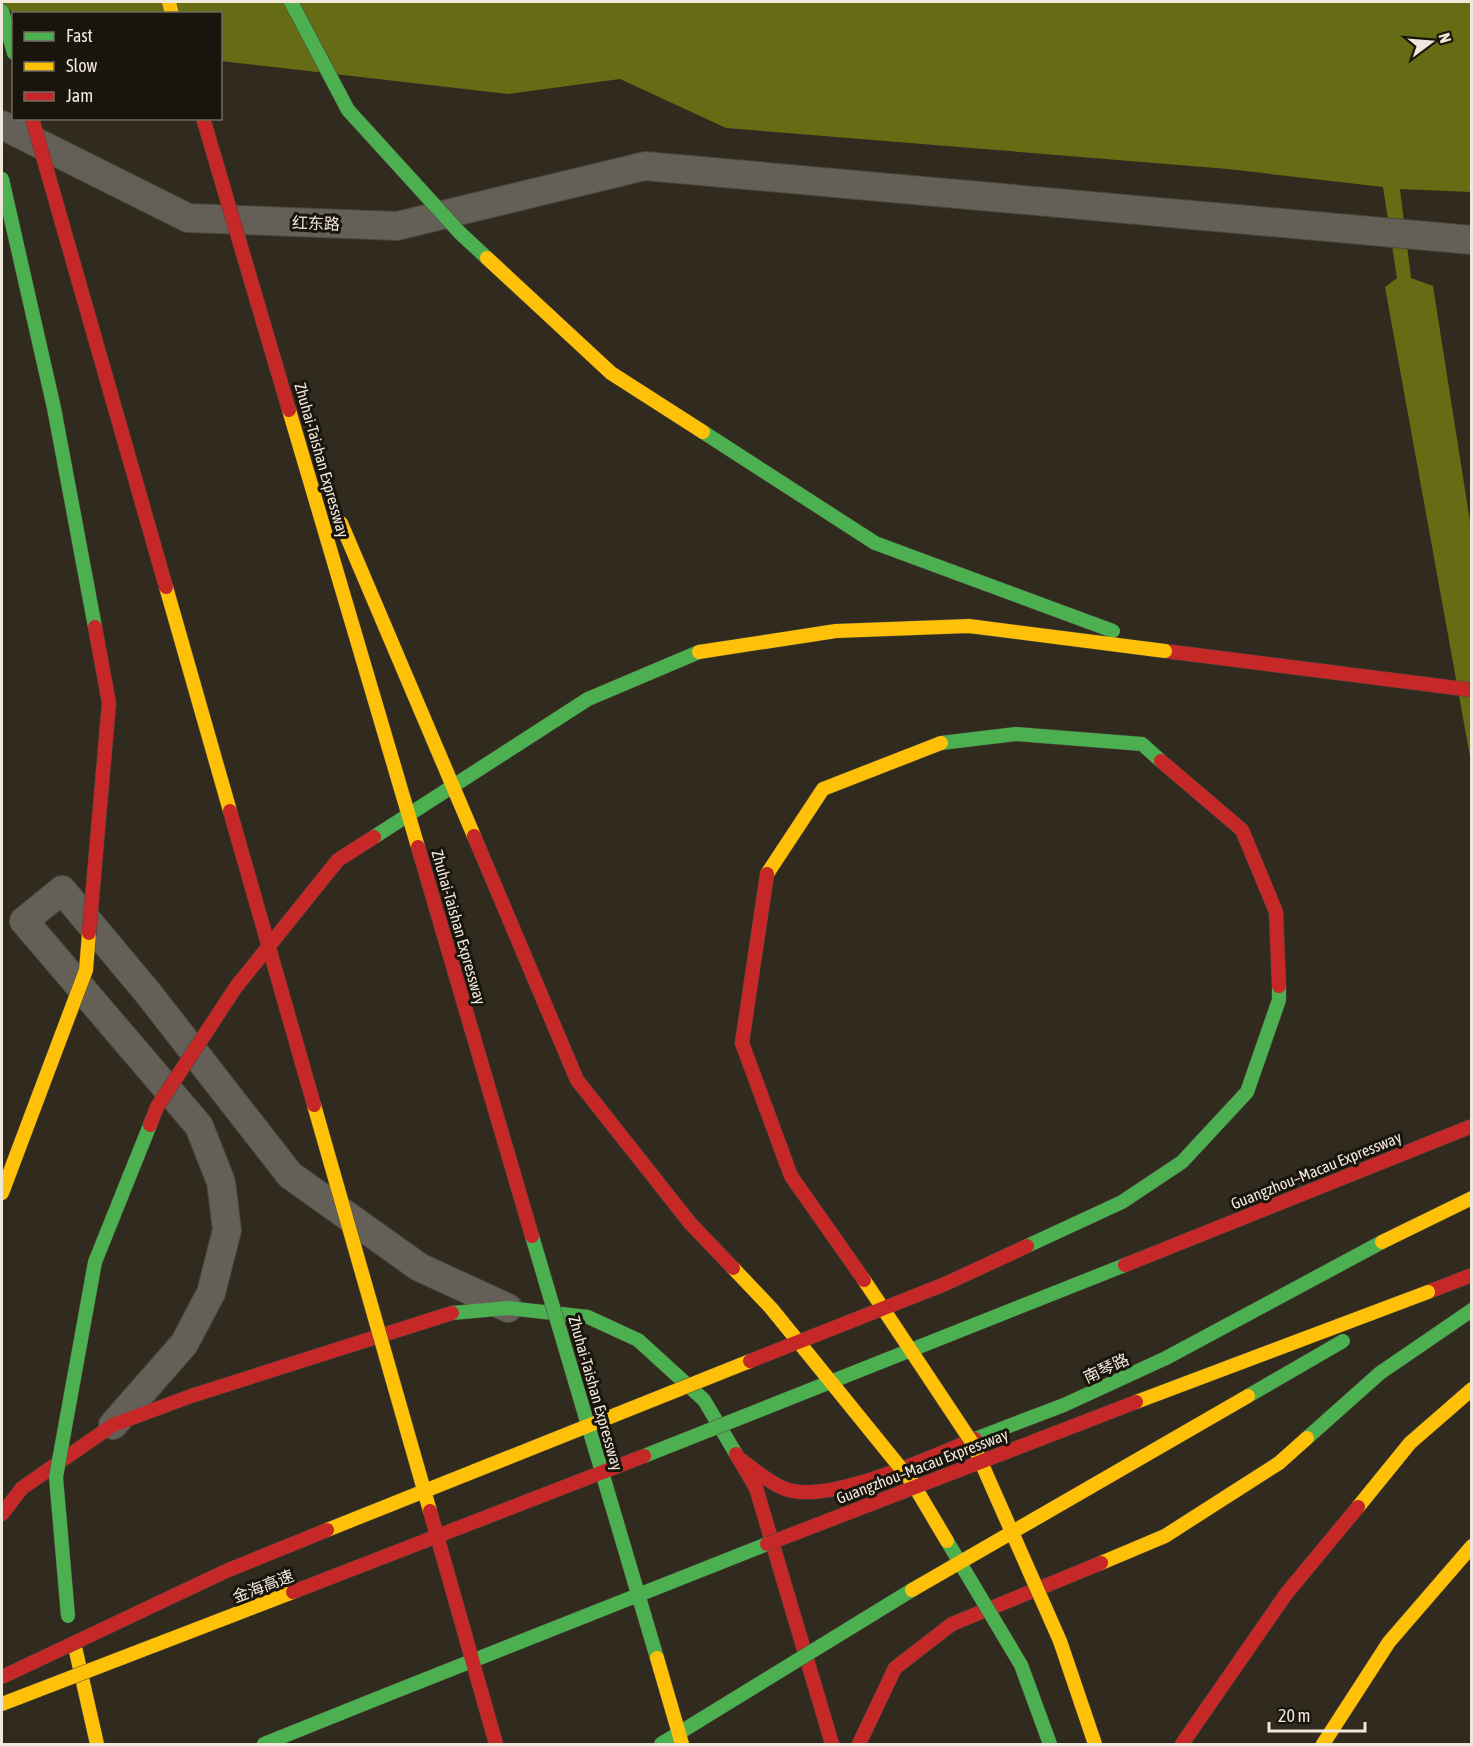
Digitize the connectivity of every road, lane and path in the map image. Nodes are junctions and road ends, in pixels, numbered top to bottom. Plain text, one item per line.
1 (291, 2) edge
2 (2, 11) edge
3 (12, 46) edge
4 (33, 120) edge
5 (205, 120) edge
6 (2, 125) edge
7 (2, 178) edge
8 (1472, 240) edge
9 (281, 379) junction
10 (327, 489) dead end
11 (336, 510) dead end
12 (1165, 651) junction
13 (1472, 690) edge
14 (1472, 1126) edge
15 (2, 1193) edge
16 (1472, 1198) edge
17 (1472, 1275) edge
18 (1428, 1292) junction
19 (508, 1308) junction
20 (1472, 1310) edge
21 (1472, 1389) edge
22 (113, 1425) junction
23 (739, 1459) junction
24 (537, 1499) joint
25 (2, 1515) edge
26 (1472, 1546) edge
27 (2, 1677) edge
28 (2, 1704) edge
29 (97, 1744) edge
30 (264, 1744) edge
31 (496, 1744) edge
32 (661, 1744) edge
33 (682, 1744) edge
34 (831, 1744) edge
35 (859, 1744) edge
36 (1050, 1744) edge
37 (1095, 1744) edge
38 (1182, 1744) edge
39 (1323, 1744) edge

1 - 12 main road, bridge
2 - 3 main road
4 - 31 main road, bridge
5 - 9 main road, Zhuhai-Taishan Expressway, bridge
6 - 8 street, 红东路
7 - 15 main road, bridge
9 - 10 main road, bridge
9 - 33 main road, Zhuhai-Taishan Expressway, bridge
11 - 36 main road, bridge
12 - 13 main road
12 - 29 main road, bridge
14 - 24 main road, Guangzhou–Macau Expressway, bridge
16 - 23 main road, 南琴路
17 - 18 main road, Guangzhou–Macau Expressway
18 - 30 main road, Guangzhou–Macau Expressway, bridge
18 - 32 main road, bridge
19 - 22 main road
19 - 22 street
19 - 23 main road
20 - 35 main road
21 - 38 main road
22 - 25 main road
23 - 34 main road
24 - 28 main road, 金海高速, bridge
26 - 39 main road
27 - 37 main road, bridge

